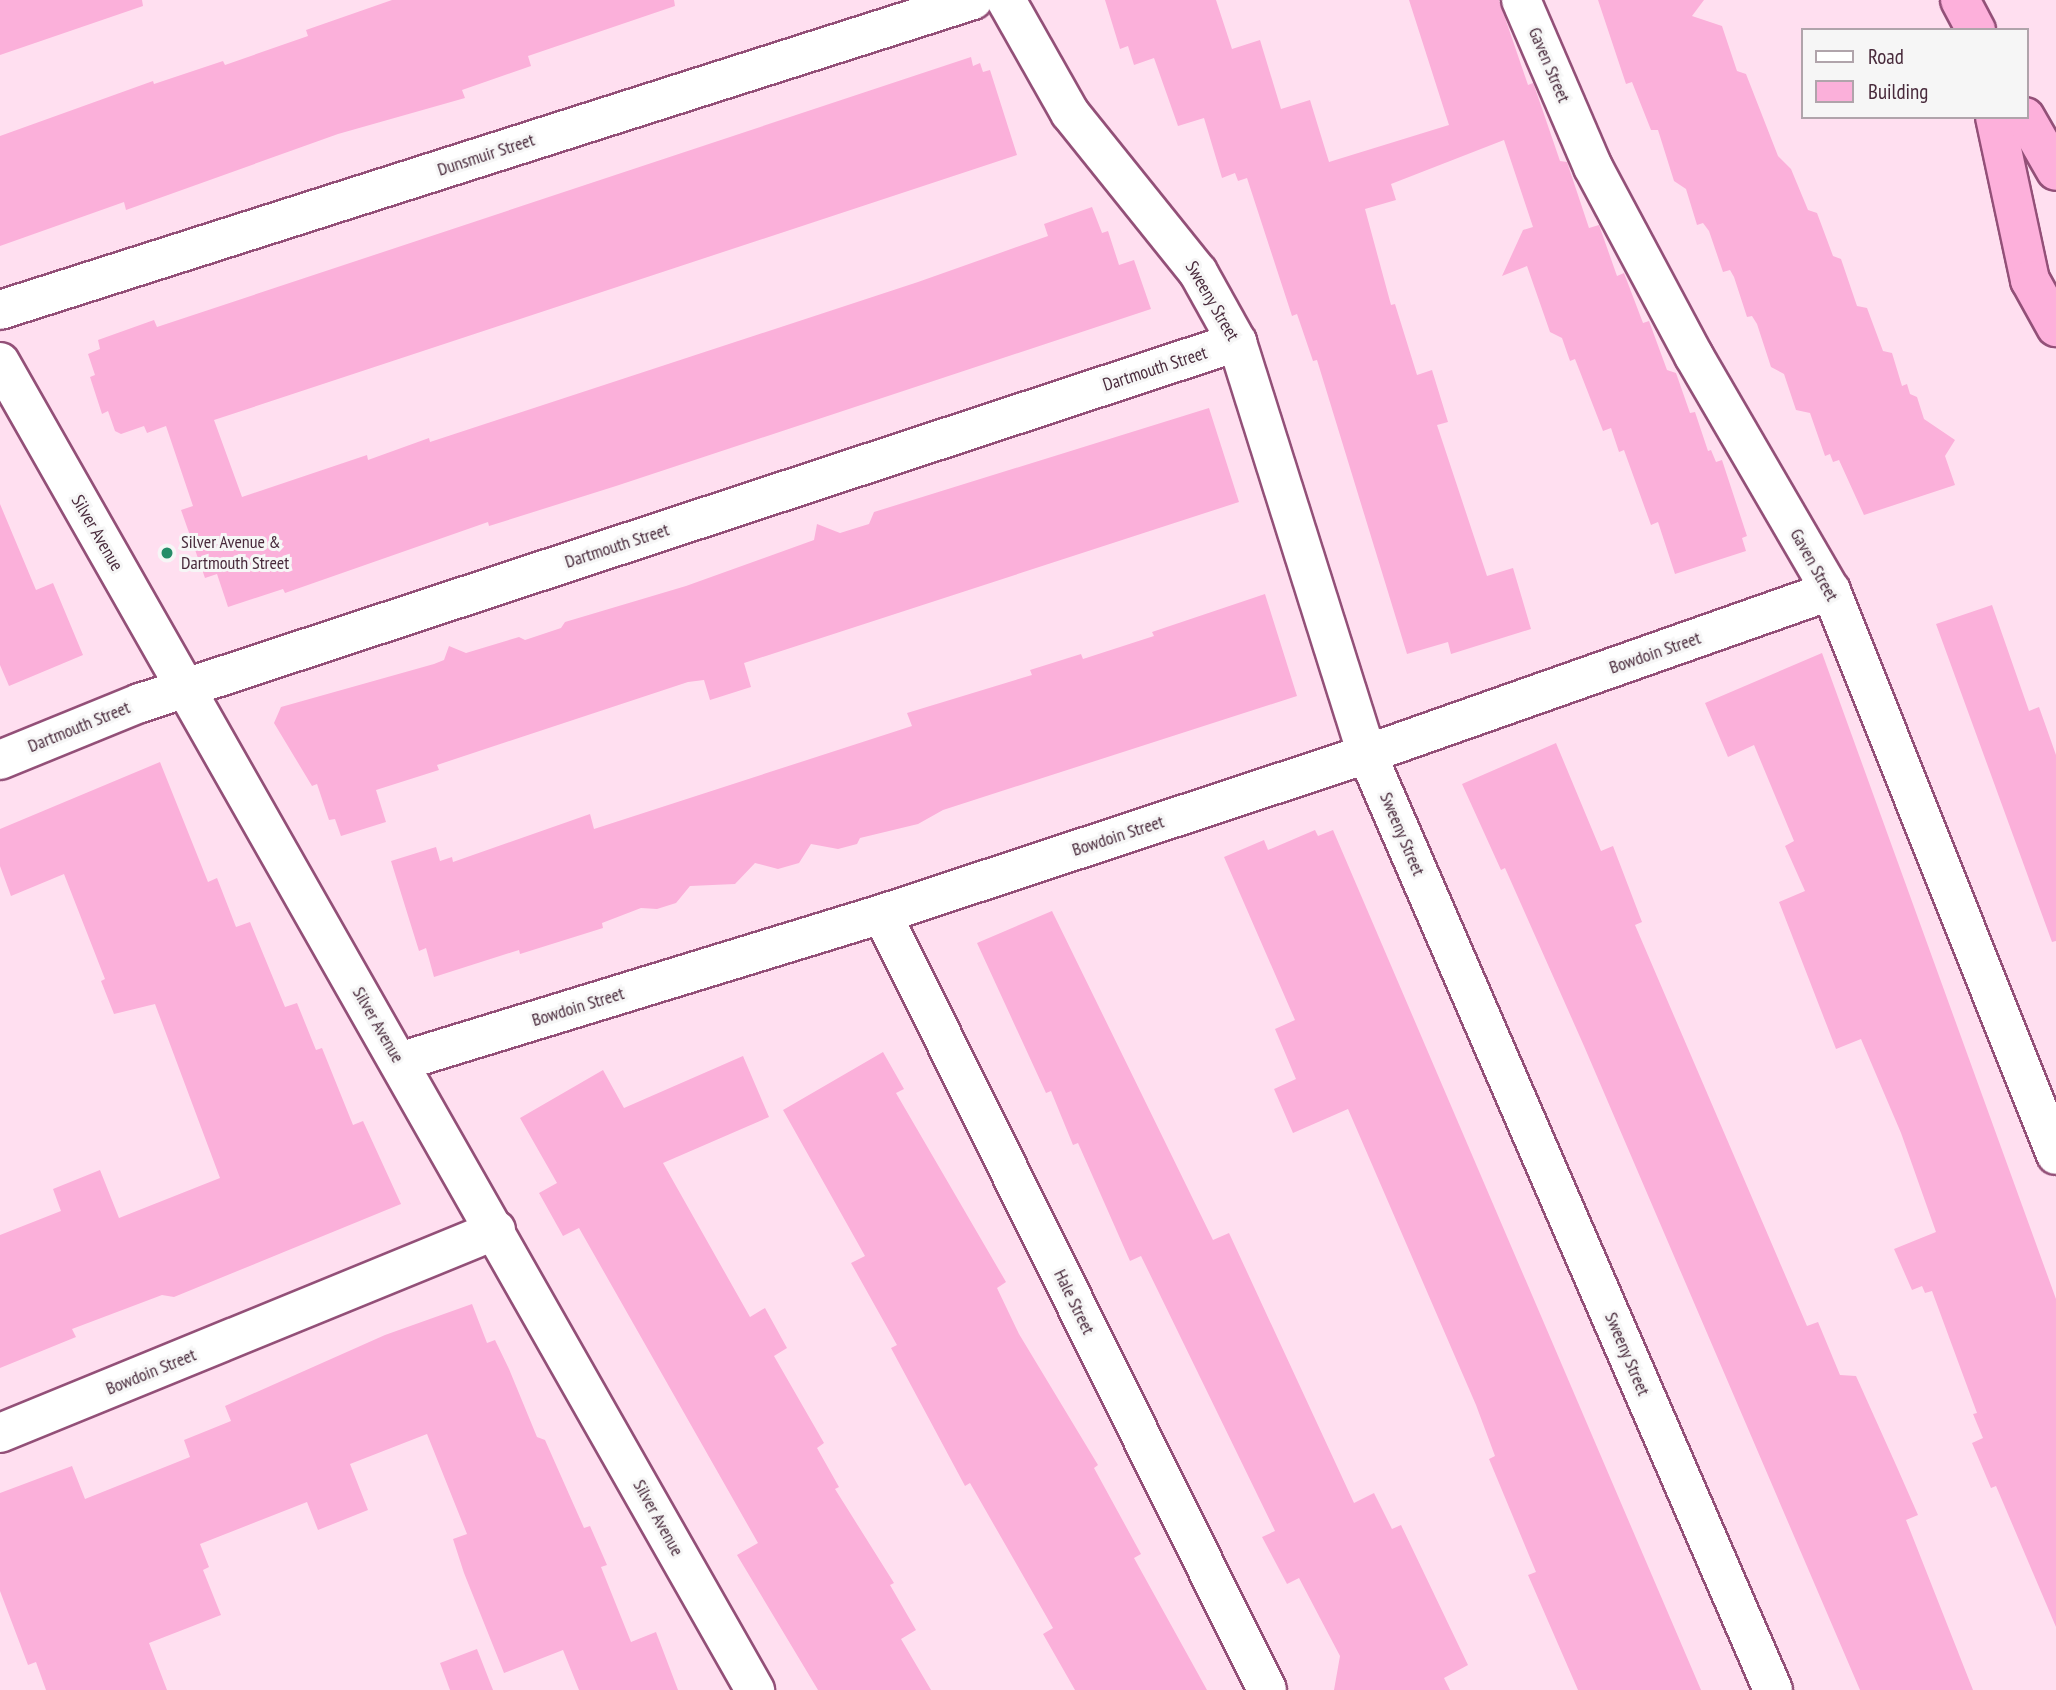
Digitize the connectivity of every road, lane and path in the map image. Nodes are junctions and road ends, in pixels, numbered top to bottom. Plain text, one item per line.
1 (973, 0) edge
2 (1006, 0) edge
3 (1521, 0) edge
4 (1995, 119) edge
5 (2026, 119) edge
6 (2056, 171) edge
7 (0, 310) edge
8 (2056, 327) edge
9 (1237, 342) junction
10 (0, 362) edge
11 (1831, 591) junction
12 (186, 688) junction
13 (1367, 754) junction
14 (0, 760) edge
15 (882, 914) junction
16 (400, 1062) junction
17 (2056, 1155) edge
18 (496, 1230) junction
19 (0, 1433) edge
20 (755, 1690) edge
21 (1267, 1690) edge
22 (1773, 1690) edge

1 - 7 street, Dunsmuir Street
2 - 9 street, Sweeny Street
3 - 11 street, Gaven Street
4 - 8 highway
5 - 6 highway
9 - 12 street, Dartmouth Street
9 - 13 street, Sweeny Street
10 - 12 street, Silver Avenue
11 - 13 street, Bowdoin Street
11 - 17 street, Gaven Street
12 - 14 street, Dartmouth Street
12 - 16 street, Silver Avenue
13 - 15 street, Bowdoin Street
13 - 22 street, Sweeny Street
15 - 16 street, Bowdoin Street
15 - 21 street, Hale Street
16 - 18 street, Silver Avenue
18 - 19 street, Bowdoin Street
18 - 20 street, Silver Avenue

